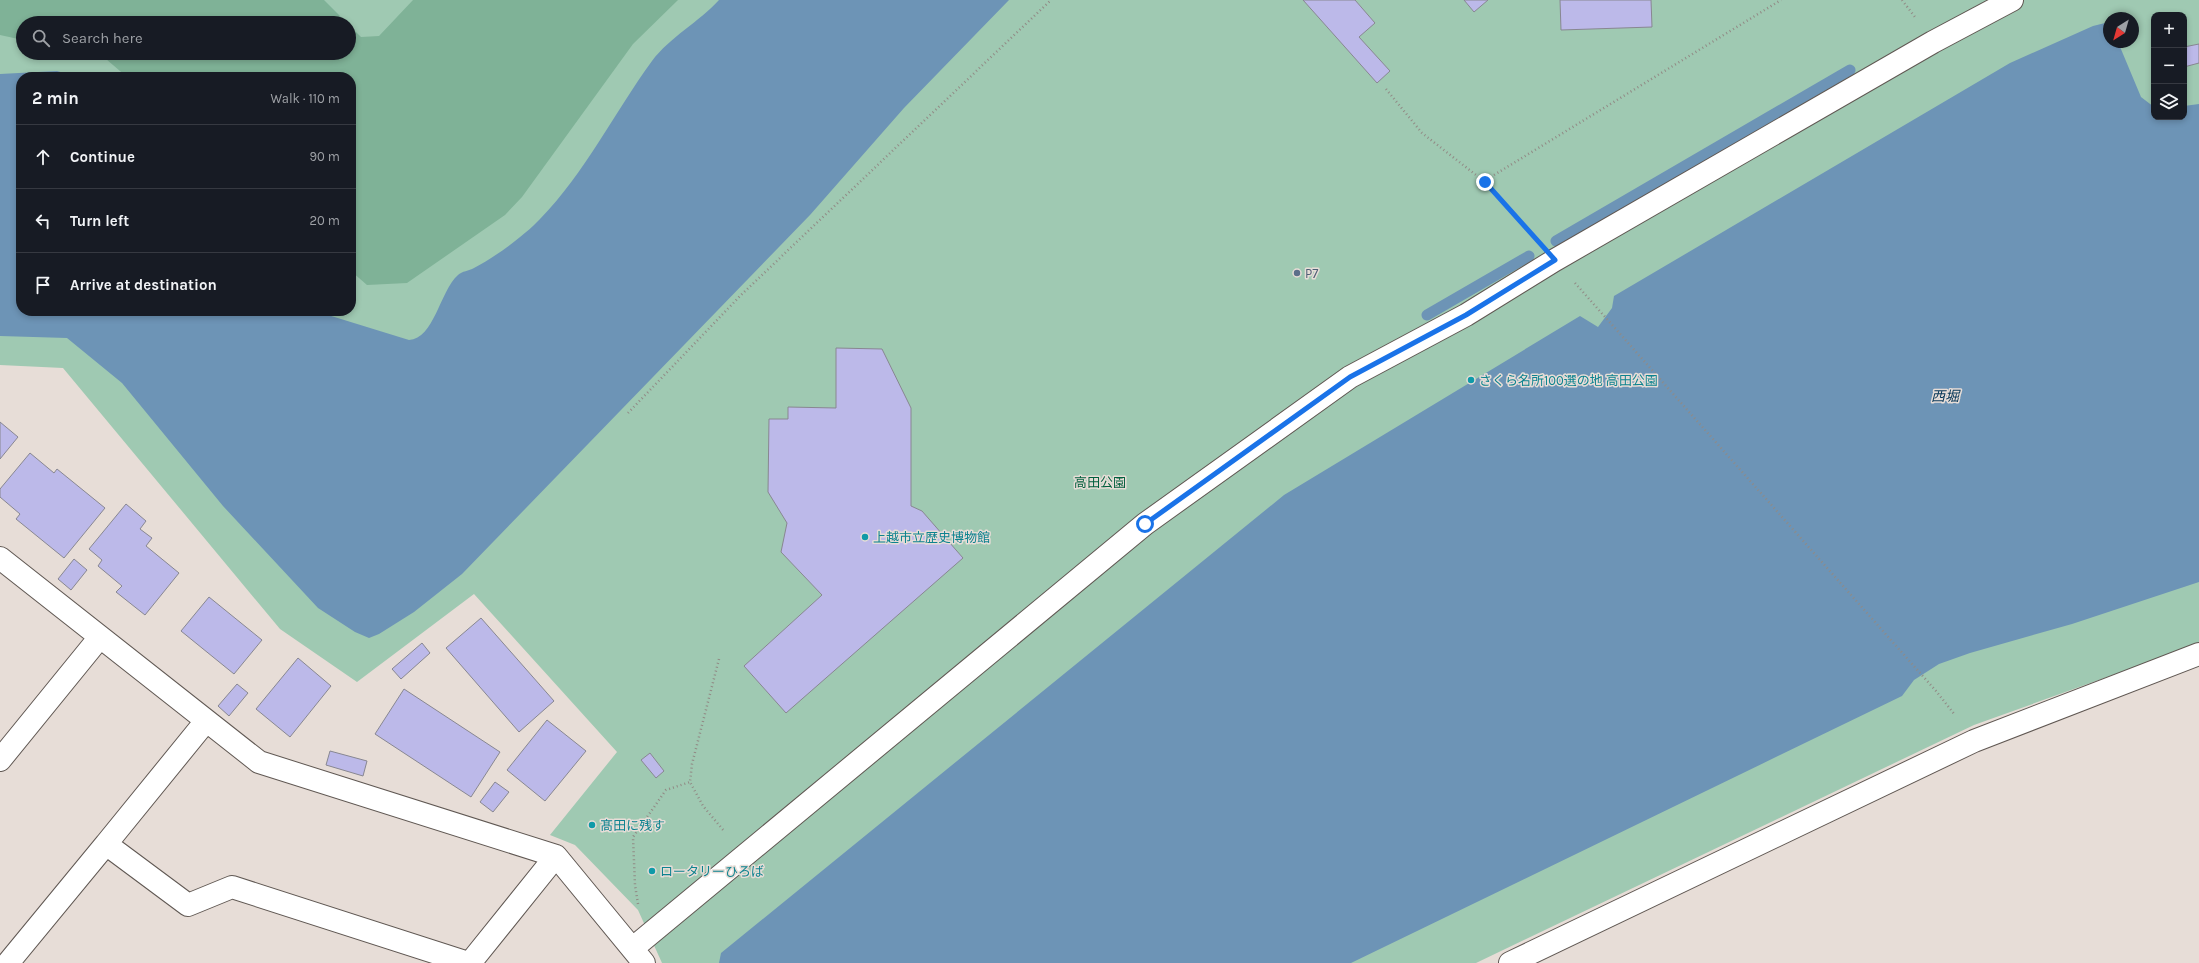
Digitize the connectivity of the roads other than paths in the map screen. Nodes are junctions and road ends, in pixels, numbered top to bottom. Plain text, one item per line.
1 (2012, 0) edge
2 (0, 558) edge
3 (100, 637) junction
4 (2199, 654) edge
5 (206, 721) junction
6 (0, 760) edge
7 (106, 844) junction
8 (556, 856) junction
9 (639, 956) edge
10 (8, 963) edge
11 (469, 963) edge
12 (1510, 963) edge

1 - 9 street
2 - 3 street
3 - 5 street
3 - 6 street
4 - 12 street
5 - 7 street
5 - 8 street
7 - 10 street
7 - 11 street
8 - 9 street
8 - 11 street

